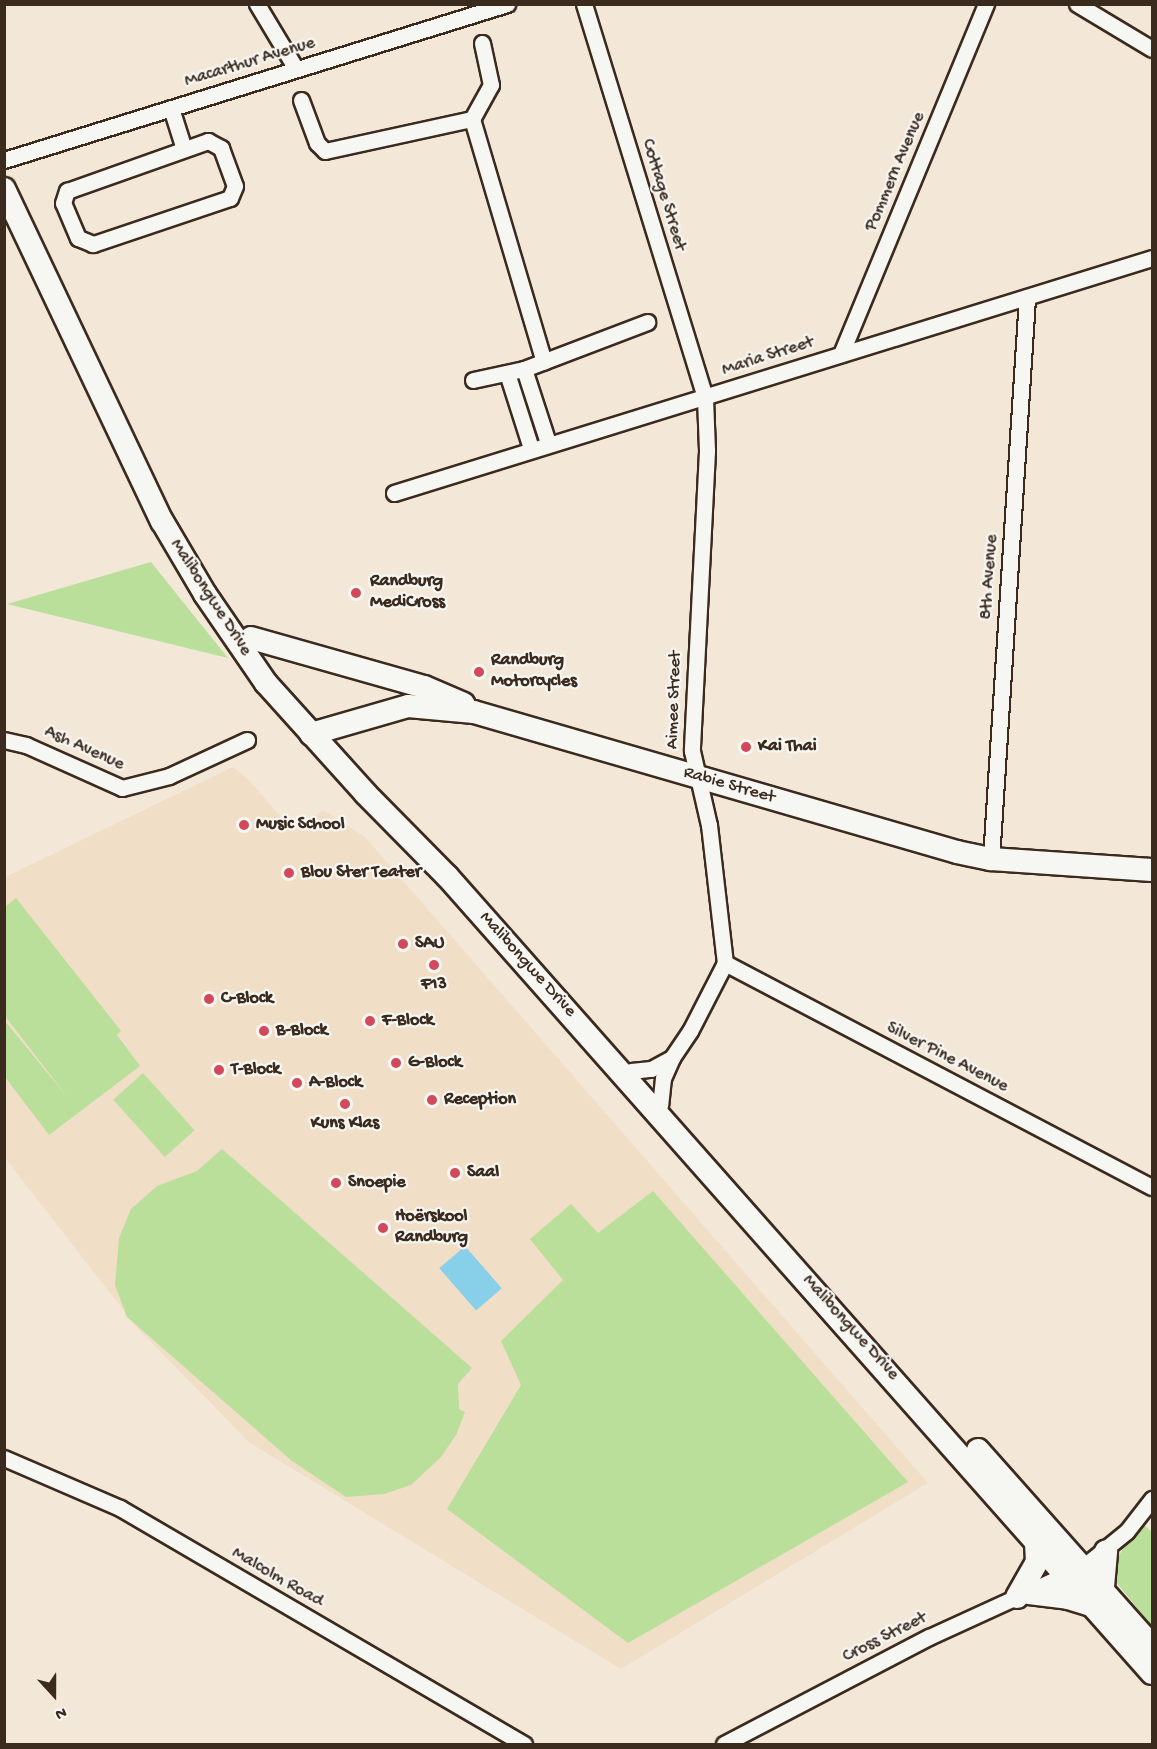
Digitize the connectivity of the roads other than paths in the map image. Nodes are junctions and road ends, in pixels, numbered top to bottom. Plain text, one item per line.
1 (257, 4) edge
2 (507, 4) edge
3 (584, 4) edge
4 (986, 4) edge
5 (1077, 4) edge
6 (482, 43) dead end
7 (1152, 49) edge
8 (296, 69) junction
9 (301, 100) dead end
10 (171, 108) junction
11 (472, 119) junction
12 (184, 149) junction
13 (4, 160) edge
14 (4, 170) edge
15 (4, 189) edge
16 (1152, 258) edge
17 (1027, 297) junction
18 (647, 322) dead end
19 (841, 354) junction
20 (544, 362) junction
21 (524, 369) junction
22 (507, 373) junction
23 (473, 380) dead end
24 (705, 398) junction
25 (548, 443) junction
26 (531, 448) junction
27 (394, 493) dead end
28 (251, 638) junction
29 (474, 712) junction
30 (318, 732) junction
31 (4, 740) edge
32 (246, 740) dead end
33 (697, 777) junction
34 (991, 859) junction
35 (1152, 870) edge
36 (725, 963) junction
37 (672, 1058) junction
38 (631, 1071) junction
39 (660, 1105) junction
40 (1152, 1187) edge
41 (4, 1458) edge
42 (1152, 1499) edge
43 (1036, 1542) junction
44 (1106, 1551) junction
45 (1076, 1570) junction
46 (1023, 1595) junction
47 (1099, 1597) junction
48 (1152, 1646) edge
49 (1152, 1673) edge
50 (524, 1744) edge
51 (724, 1744) edge

1 - 8 street
2 - 8 street, Macarthur Avenue
3 - 24 street, Cottage Street
4 - 19 street, Pommern Avenue
5 - 7 street
6 - 11 street
8 - 10 street, Macarthur Avenue
9 - 11 street
10 - 12 street
10 - 13 street, Macarthur Avenue
11 - 20 street
12 - 12 street
14 - 28 main road, Malibongwe Drive
15 - 30 main road, Malibongwe Drive
16 - 17 street, Maria Street
17 - 19 street, Maria Street
17 - 34 street, 8th Avenue
18 - 20 street
19 - 24 street, Maria Street
20 - 21 street
21 - 22 street
21 - 25 street
22 - 23 street
22 - 26 street
24 - 25 street, Maria Street
24 - 33 street, Aimee Street
25 - 26 street, Maria Street
26 - 27 street, Maria Street
28 - 29 main road
28 - 30 main road, Malibongwe Drive
29 - 30 main road, Rabie Street
29 - 33 main road, Rabie Street
30 - 38 main road, Malibongwe Drive
30 - 43 main road, Malibongwe Drive
31 - 32 street, Ash Avenue
33 - 34 main road, Rabie Street
33 - 36 street, Aimee Street
34 - 35 main road, Rabie Street
36 - 37 street
36 - 40 street, Silver Pine Avenue
37 - 38 street
37 - 39 street
38 - 39 main road, Malibongwe Drive
39 - 45 main road, Malibongwe Drive
41 - 50 street, Malcolm Road
42 - 44 street, Cross Street
43 - 45 main road, Malibongwe Drive
43 - 46 main road
44 - 45 street, Cross Street
44 - 47 main road
45 - 46 street, Cross Street
45 - 47 main road, Malibongwe Drive
46 - 47 main road
46 - 51 street, Cross Street
47 - 48 main road, Malibongwe Drive
47 - 49 main road, Malibongwe Drive

